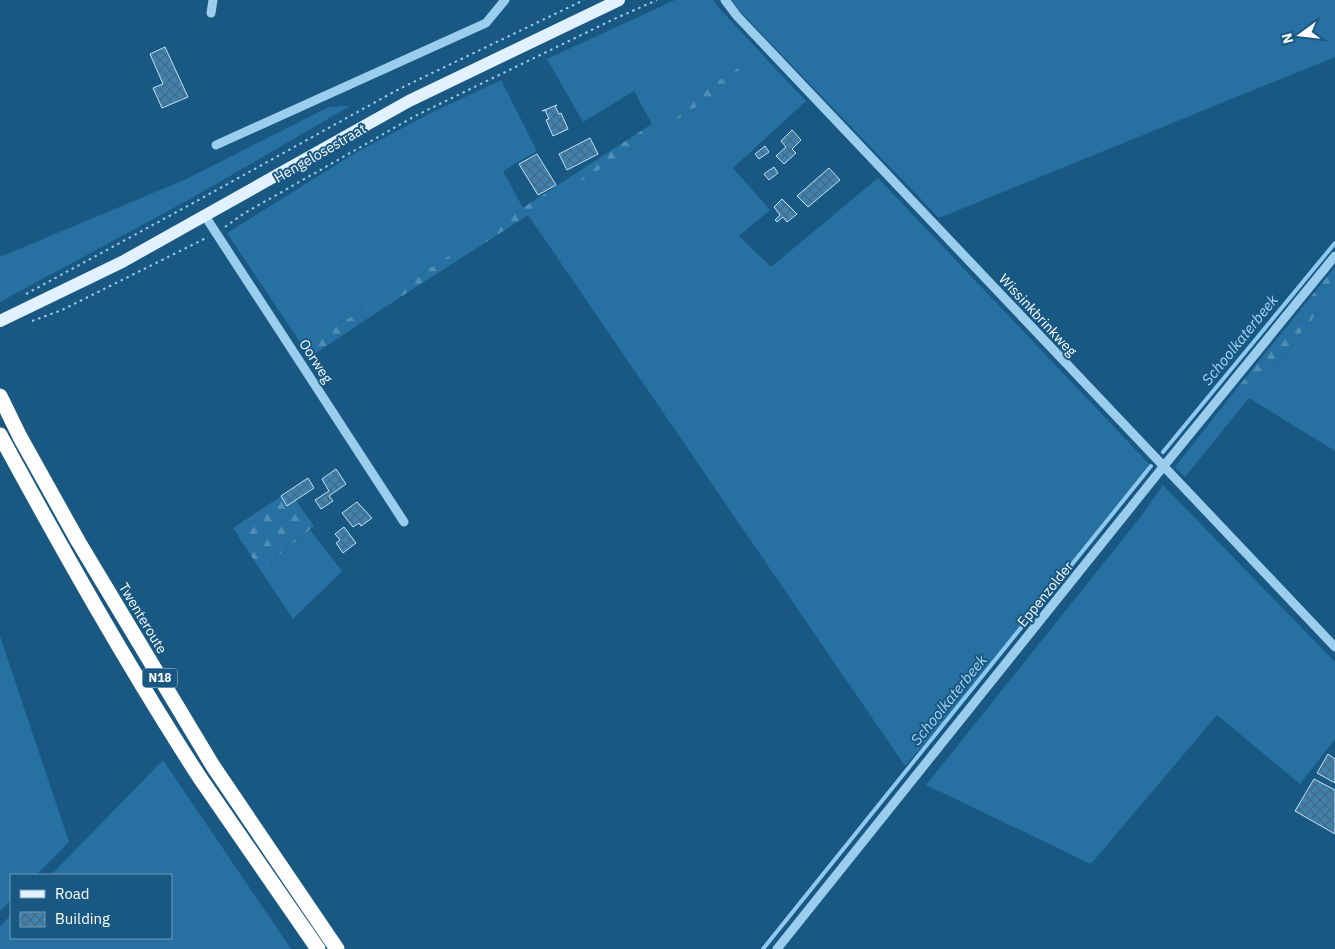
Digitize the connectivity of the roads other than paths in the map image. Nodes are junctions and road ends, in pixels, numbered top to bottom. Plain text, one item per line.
1 (213, 0) edge
2 (505, 0) edge
3 (619, 0) edge
4 (725, 0) edge
5 (211, 13) dead end
6 (216, 145) dead end
7 (205, 216) junction
8 (1335, 256) edge
9 (0, 321) edge
10 (0, 396) edge
11 (0, 436) edge
12 (1163, 467) junction
13 (404, 522) dead end
14 (1335, 647) edge
15 (318, 949) edge
16 (337, 949) edge
17 (777, 949) edge

1 - 5 street
2 - 6 street
3 - 7 main road, Hengelosestraat
4 - 12 street, Wissinkbrinkweg
7 - 9 main road, Hengelosestraat
7 - 13 street, Oorweg
8 - 12 street, Eppenzolder
10 - 16 highway, Twenteroute / N18
11 - 15 highway, N18
12 - 14 street, Wissinkbrinkweg
12 - 17 street, Eppenzolder

